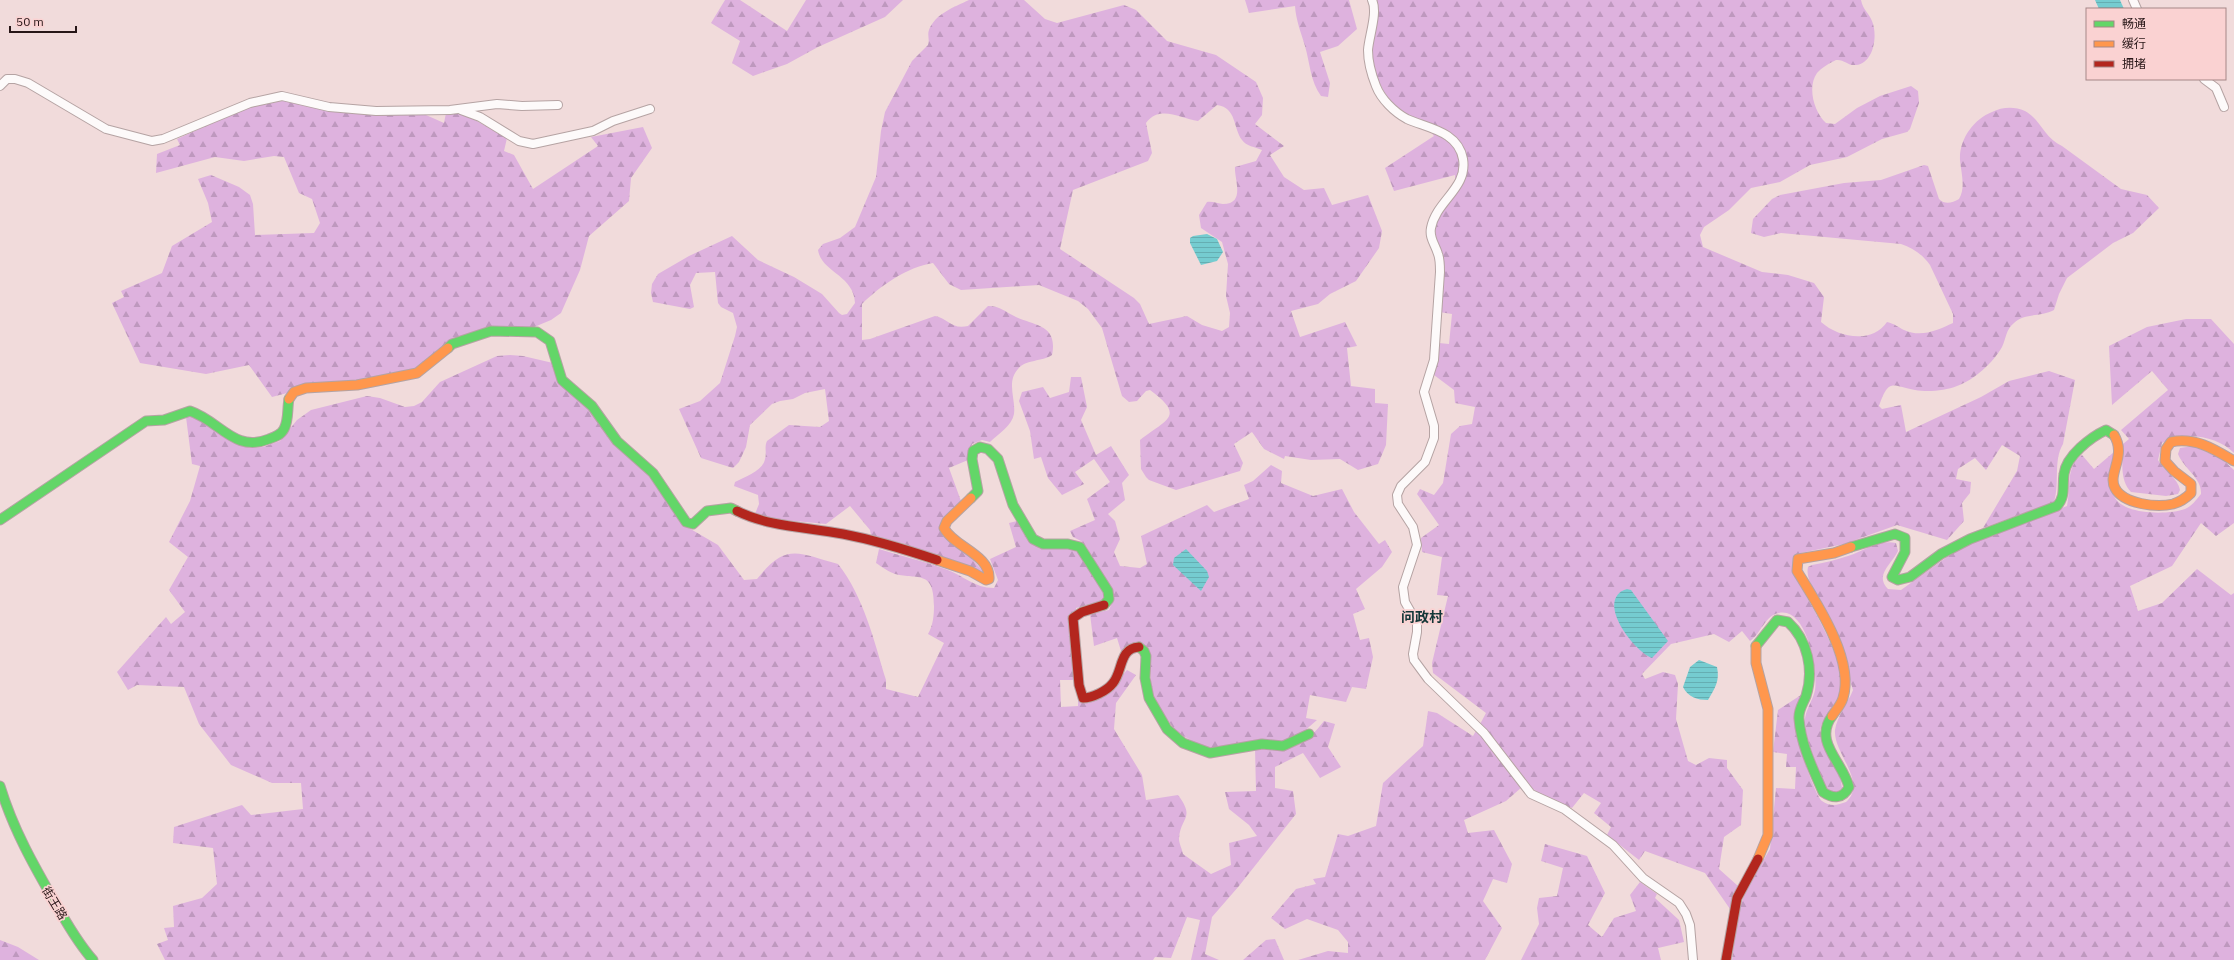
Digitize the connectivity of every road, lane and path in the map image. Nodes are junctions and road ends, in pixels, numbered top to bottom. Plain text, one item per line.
1 (1372, 0) edge
2 (2205, 80) edge
3 (0, 86) edge
4 (558, 104) dead end
5 (2224, 107) dead end
6 (458, 109) junction
7 (650, 109) dead end
8 (2234, 461) edge
9 (0, 520) edge
10 (1309, 734) dead end
11 (0, 786) edge
12 (93, 960) edge
13 (1693, 960) edge
14 (1726, 960) edge

1 - 13 street
2 - 5 street
3 - 6 street
4 - 6 street
6 - 7 street
8 - 14 street
9 - 10 street
11 - 12 street, 街王路

